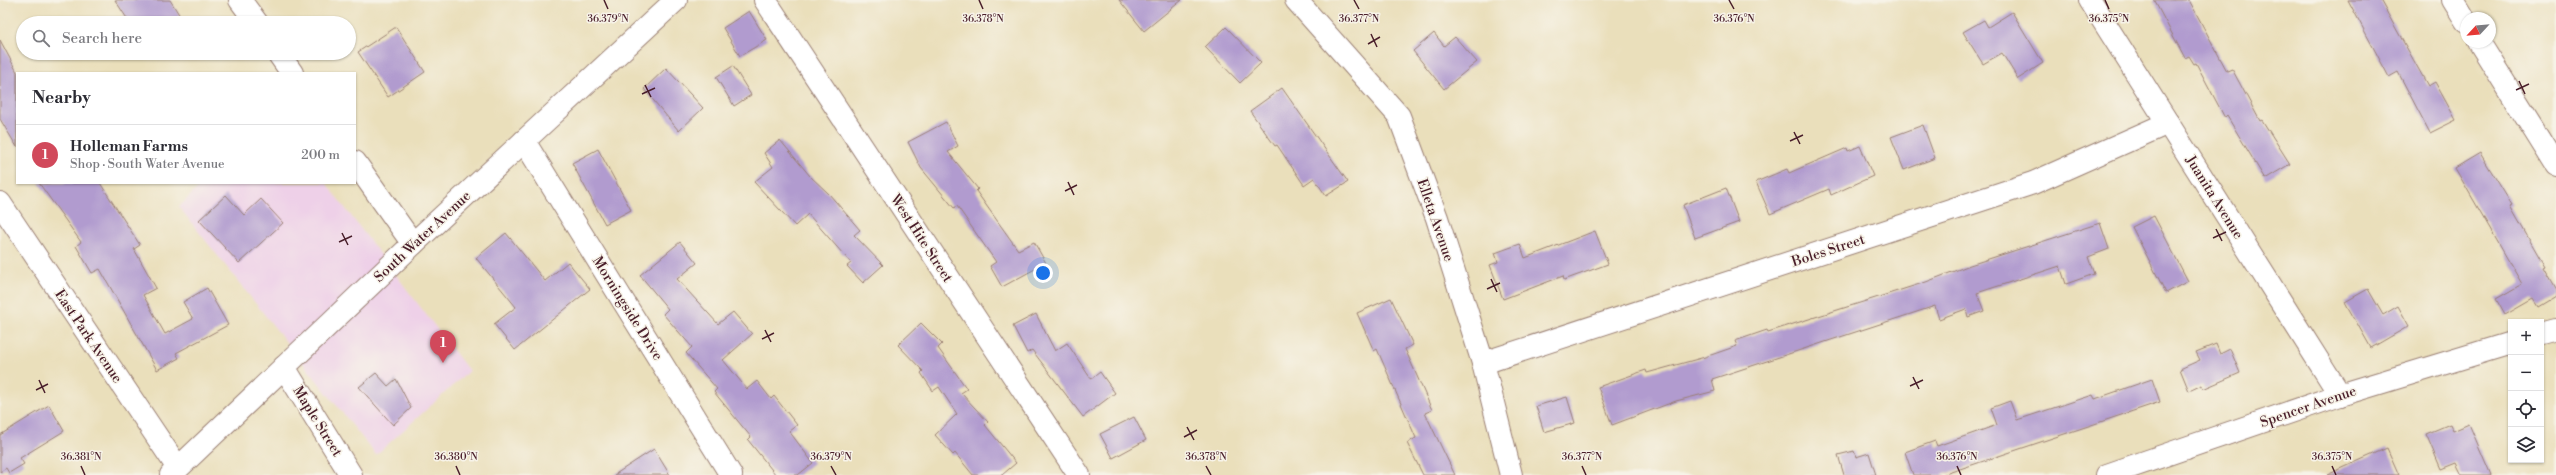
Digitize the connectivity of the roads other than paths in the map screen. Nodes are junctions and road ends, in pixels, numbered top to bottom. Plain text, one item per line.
1 (240, 0) edge
2 (676, 0) edge
3 (765, 0) edge
4 (1296, 0) edge
5 (2090, 0) edge
6 (2453, 0) edge
7 (2460, 12) edge
8 (252, 16) edge
9 (2483, 48) edge
10 (283, 60) edge
11 (291, 72) edge
12 (2168, 124) junction
13 (524, 141) junction
14 (356, 163) edge
15 (2556, 165) edge
16 (0, 203) edge
17 (414, 244) junction
18 (2556, 330) edge
19 (2544, 333) edge
20 (2508, 344) edge
21 (1483, 363) junction
22 (284, 367) junction
23 (2340, 395) junction
24 (174, 472) edge
25 (351, 475) edge
26 (731, 475) edge
27 (1079, 475) edge
28 (1511, 475) edge
29 (2107, 475) edge

1 - 8 street
2 - 13 street, South Water Avenue
3 - 27 street, West Hite Street
4 - 21 street, Elleta Avenue
5 - 12 street, Juanita Avenue
6 - 7 street
9 - 15 street
10 - 11 street
12 - 21 street, Boles Street
12 - 23 street, Juanita Avenue
13 - 17 street, South Water Avenue
13 - 26 street, Morningside Drive
14 - 17 street
16 - 24 street, East Park Avenue
17 - 22 street, South Water Avenue
18 - 19 street
20 - 23 street, Spencer Avenue
21 - 28 street, Elleta Avenue
22 - 24 street, South Water Avenue
22 - 25 street, Maple Street
23 - 29 street, Spencer Avenue

